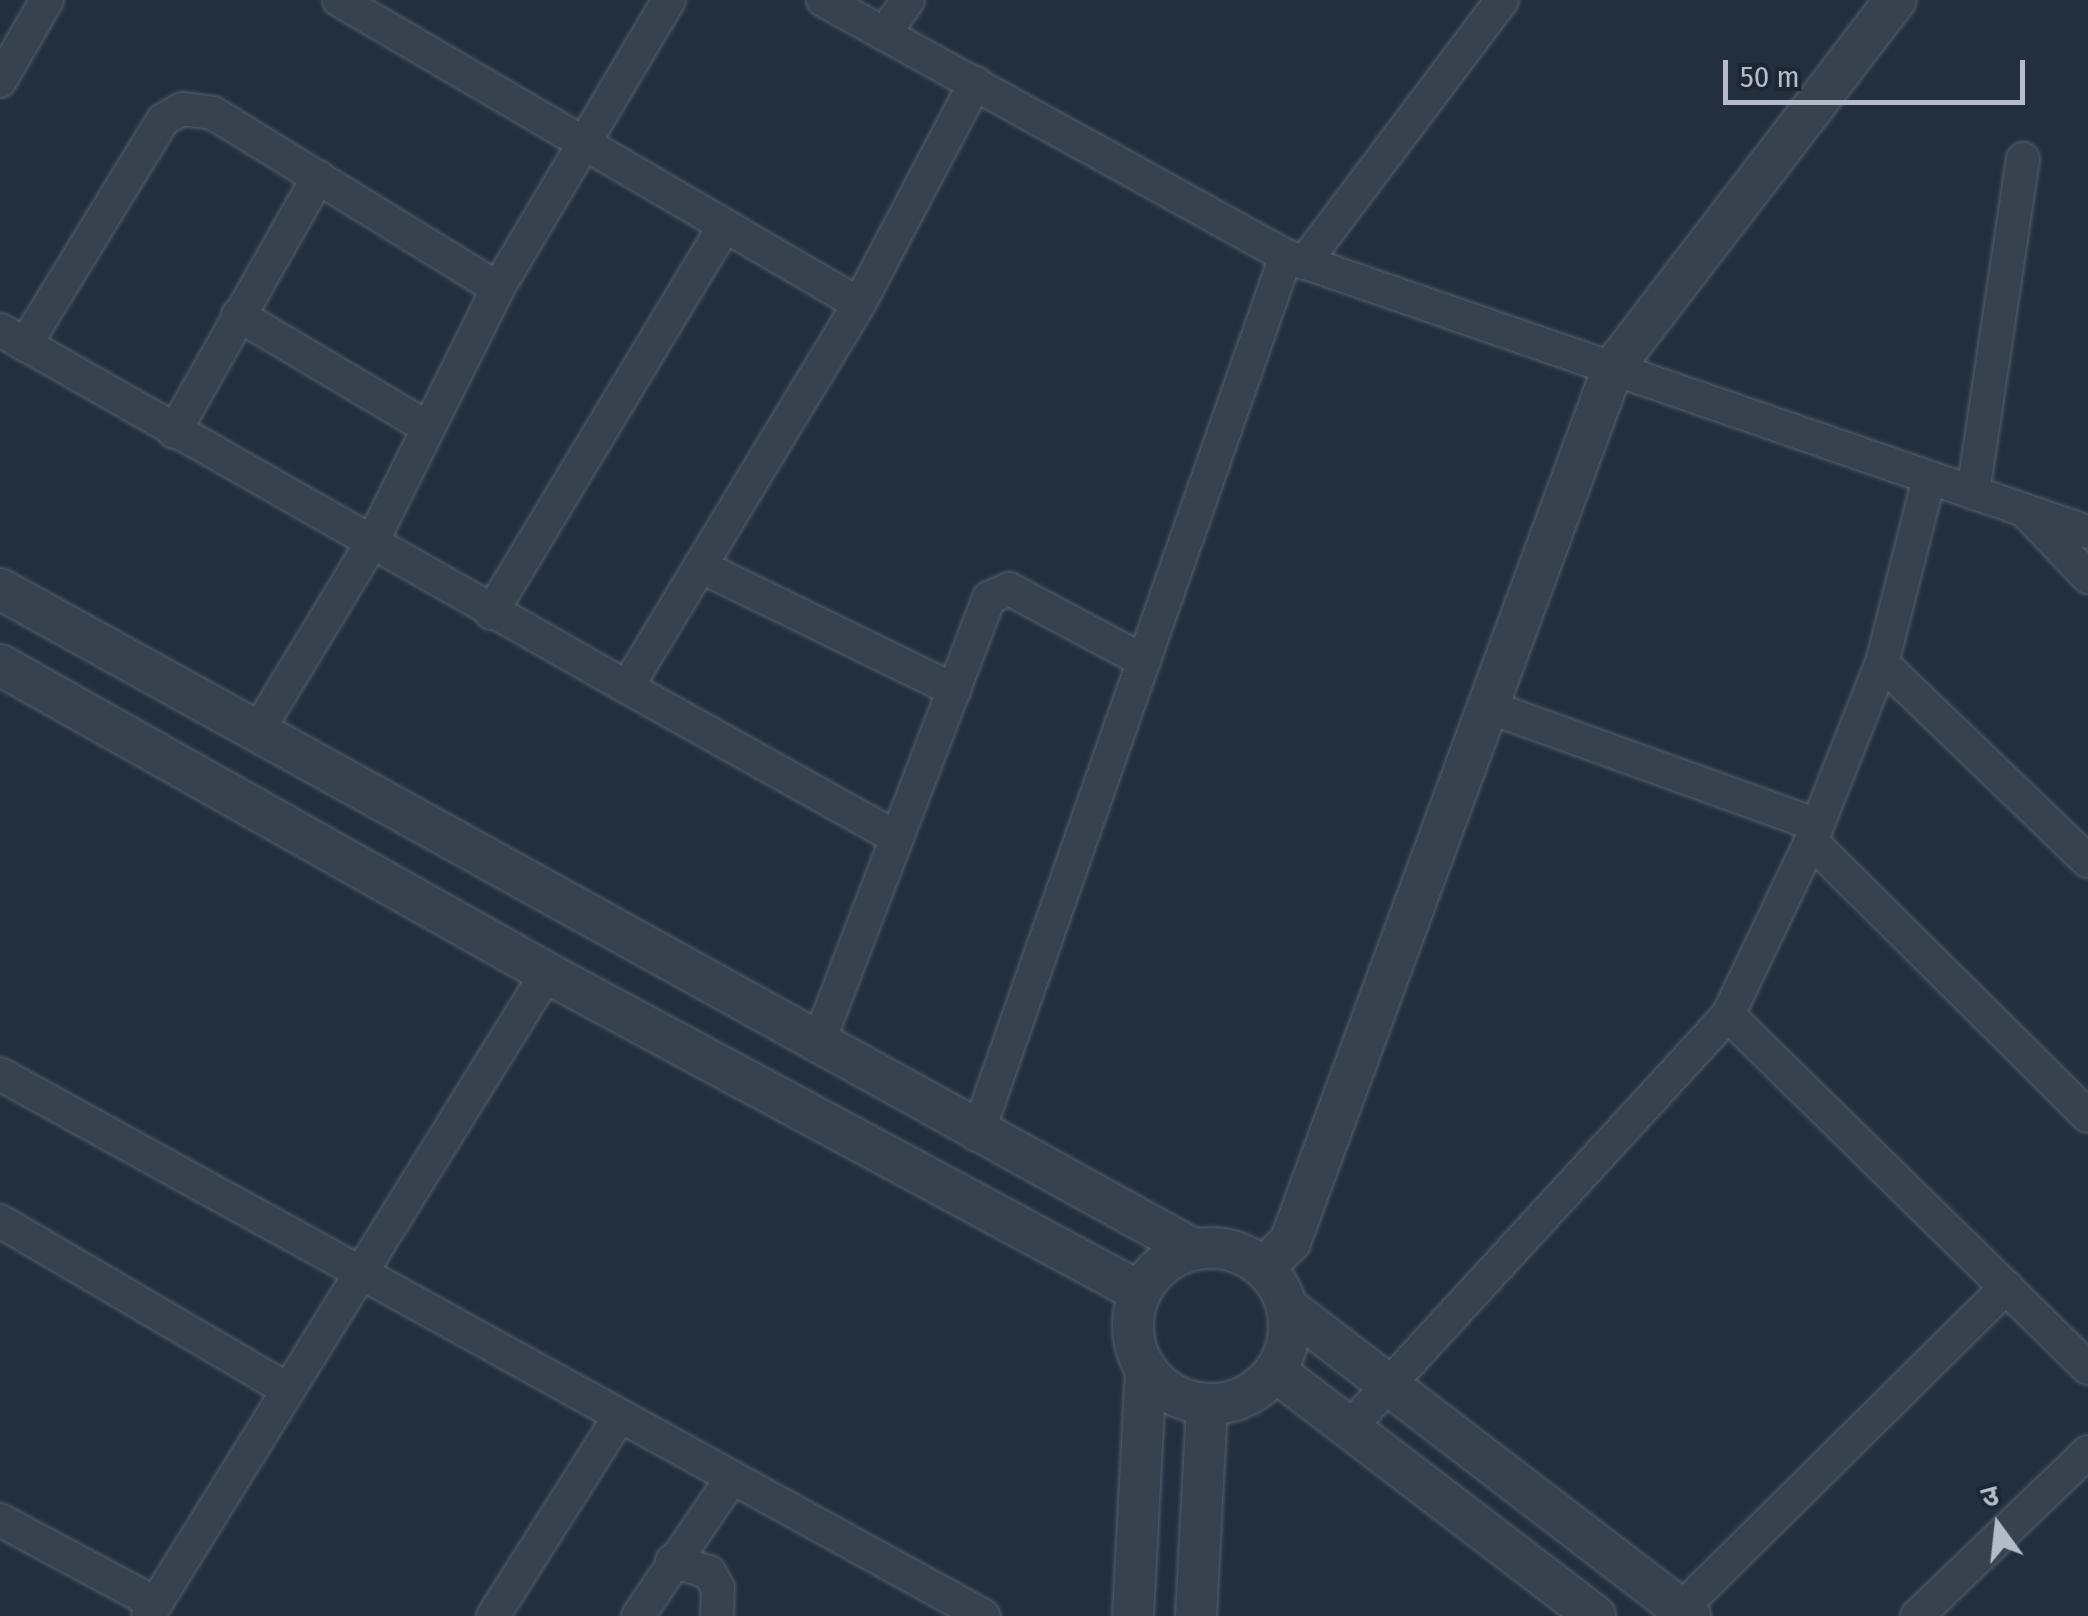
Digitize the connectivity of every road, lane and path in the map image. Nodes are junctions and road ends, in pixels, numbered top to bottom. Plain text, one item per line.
1 (47, 0) edge
2 (669, 0) edge
3 (823, 0) edge
4 (908, 0) edge
5 (1502, 0) edge
6 (1894, 0) edge
7 (344, 1) edge
8 (885, 33) junction
9 (0, 81) edge
10 (975, 83) junction
11 (584, 143) junction
12 (2023, 159) dead end
13 (318, 177) junction
14 (725, 225) junction
15 (1295, 260) junction
16 (498, 288) junction
17 (859, 304) junction
18 (238, 315) junction
19 (13, 338) edge
20 (1613, 368) junction
21 (428, 428) junction
22 (174, 432) junction
23 (1929, 478) junction
24 (1973, 493) junction
25 (2024, 510) junction
26 (2088, 532) edge
27 (370, 546) junction
28 (700, 566) junction
29 (2088, 577) edge
30 (0, 590) edge
31 (491, 613) junction
32 (1144, 661) junction
33 (1882, 663) junction
34 (0, 665) edge
35 (626, 687) junction
36 (954, 690) junction
37 (1489, 708) junction
38 (256, 734) junction
39 (1814, 833) junction
40 (897, 838) junction
41 (2088, 861) edge
42 (547, 973) junction
43 (1728, 1014) junction
44 (817, 1046) junction
45 (0, 1074) edge
46 (2088, 1116) edge
47 (978, 1135) junction
48 (0, 1221) edge
49 (1193, 1250) junction
50 (1264, 1267) junction
51 (362, 1274) junction
52 (2006, 1288) junction
53 (1140, 1292) junction
54 (1288, 1307) junction
55 (2088, 1368) edge
56 (1146, 1369) junction
57 (1275, 1372) junction
58 (1391, 1383) junction
59 (286, 1389) junction
60 (1207, 1404) junction
61 (618, 1419) junction
62 (1351, 1426) junction
63 (2088, 1452) edge
64 (731, 1479) junction
65 (0, 1520) edge
66 (672, 1561) junction
67 (152, 1610) edge
68 (1686, 1613) edge
69 (493, 1616) edge
70 (638, 1616) edge
71 (717, 1616) edge
72 (984, 1616) edge
73 (1133, 1616) edge
74 (1196, 1616) edge
75 (1596, 1616) edge
76 (1917, 1616) edge

1 - 9 street
2 - 11 street
3 - 8 street
4 - 8 street
5 - 15 street
6 - 20 street
7 - 11 street
8 - 10 street
10 - 15 street
10 - 17 street
11 - 14 street
11 - 16 street
12 - 24 street
13 - 16 street
13 - 18 street
13 - 19 street
14 - 17 street
14 - 31 street
15 - 20 street
15 - 32 street
16 - 21 street
17 - 28 street
18 - 21 street
18 - 22 street
19 - 22 street
20 - 23 street
20 - 37 street
21 - 27 street
22 - 27 street
23 - 24 street
23 - 33 street
24 - 25 street
25 - 26 street
25 - 29 street
27 - 31 street
27 - 38 street
28 - 35 street
28 - 36 street
30 - 38 street
31 - 35 street
32 - 36 street
32 - 47 street
33 - 39 street
33 - 41 street
34 - 42 street
35 - 40 street
36 - 40 street
37 - 39 street
37 - 50 street
38 - 44 street
39 - 43 street
39 - 46 street
40 - 44 street
42 - 51 street
42 - 53 street
43 - 52 street
43 - 58 street
44 - 47 street
45 - 51 street
47 - 49 street
48 - 59 street
49 - 50 street
49 - 53 street
50 - 54 street
51 - 59 street
51 - 61 street
52 - 55 street
52 - 68 street
53 - 56 street
54 - 57 street
54 - 58 street
56 - 60 street
56 - 73 street
57 - 60 street
57 - 62 street
58 - 62 street
58 - 68 street
59 - 67 street
60 - 74 street
61 - 64 street
61 - 69 street
62 - 75 street
63 - 76 street
64 - 66 street
64 - 72 street
65 - 67 street
66 - 70 street
66 - 71 street

